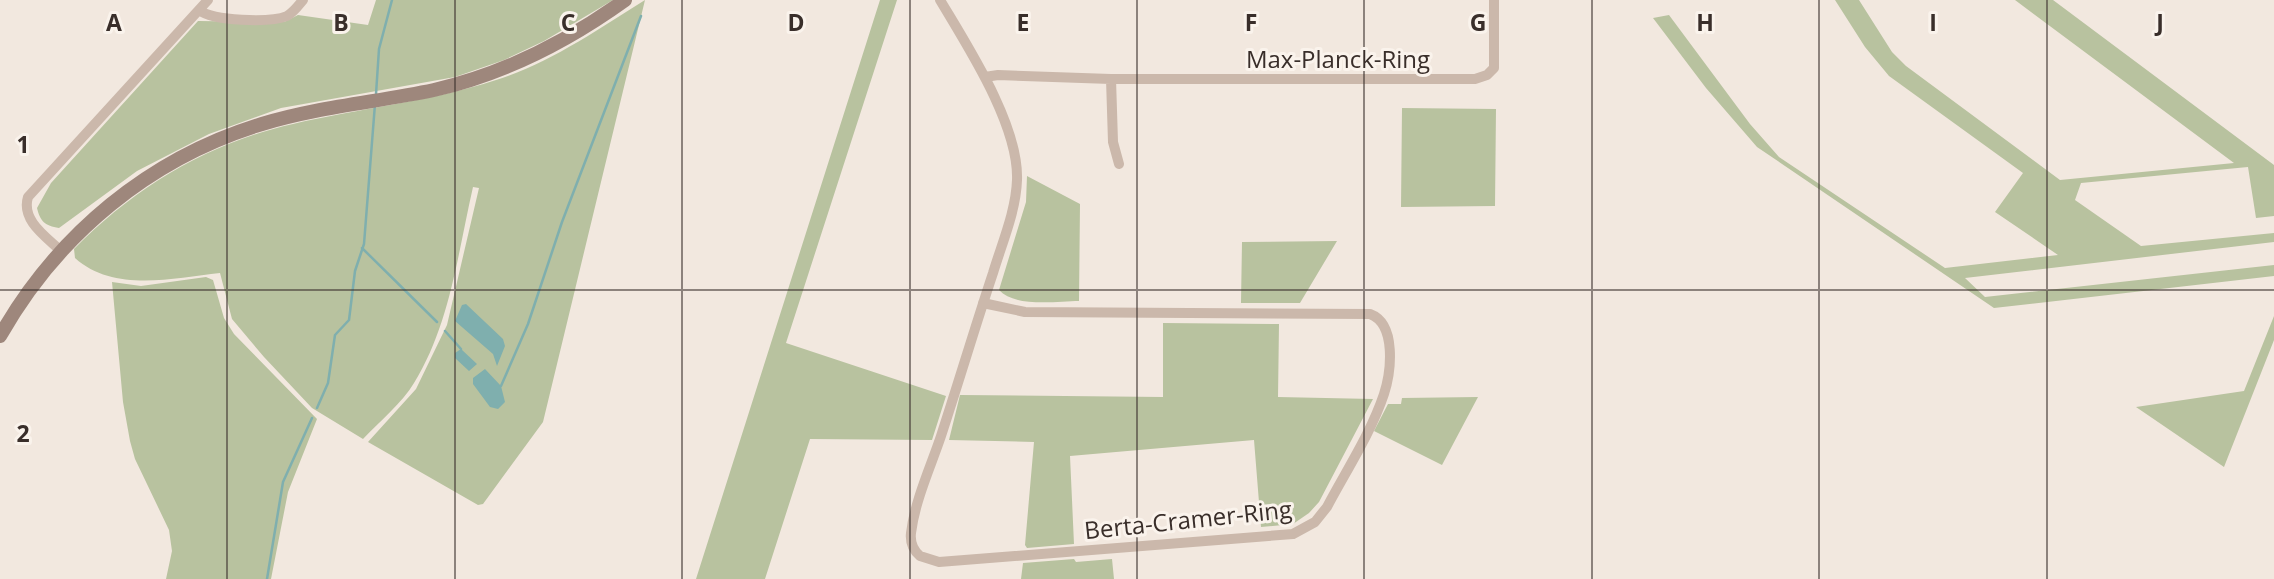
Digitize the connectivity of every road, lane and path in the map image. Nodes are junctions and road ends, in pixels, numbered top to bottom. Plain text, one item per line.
1 (208, 0) edge
2 (303, 0) edge
3 (625, 0) edge
4 (940, 0) edge
5 (1494, 0) edge
6 (199, 10) junction
7 (985, 77) junction
8 (1111, 79) junction
9 (1119, 164) dead end
10 (60, 250) junction
11 (983, 303) junction
12 (0, 335) edge

1 - 6 street
2 - 6 street
3 - 10 main road
4 - 7 street
5 - 8 street, Max-Planck-Ring
6 - 10 street
7 - 8 street, Max-Planck-Ring
7 - 11 street, Berta-Cramer-Ring
8 - 9 street
10 - 12 main road
11 - 11 street, Berta-Cramer-Ring

